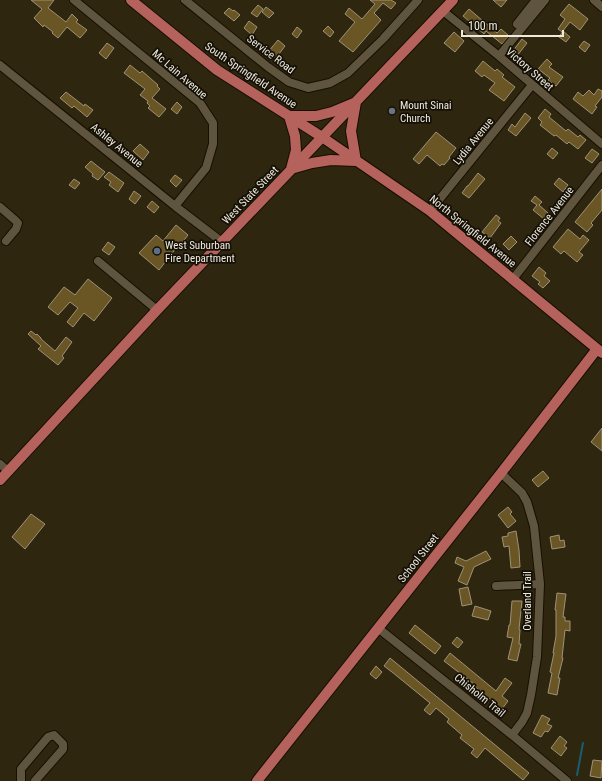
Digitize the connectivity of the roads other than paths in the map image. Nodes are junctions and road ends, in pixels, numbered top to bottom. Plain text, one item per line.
1 (74, 0) edge
2 (131, 0) edge
3 (185, 0) edge
4 (418, 0) edge
5 (453, 0) edge
6 (536, 0) edge
7 (545, 0) edge
8 (594, 0) edge
9 (602, 7) edge
10 (443, 11) junction
11 (517, 24) dead end
12 (499, 56) junction
13 (0, 64) edge
14 (532, 85) junction
15 (356, 102) junction
16 (289, 116) junction
17 (322, 137) junction
18 (602, 144) edge
19 (356, 161) junction
20 (602, 165) edge
21 (292, 169) junction
22 (175, 206) junction
23 (0, 207) edge
24 (430, 211) junction
25 (6, 241) dead end
26 (222, 242) junction
27 (98, 261) dead end
28 (513, 279) junction
29 (157, 310) junction
30 (599, 351) edge
31 (0, 464) edge
32 (8, 472) junction
33 (501, 473) junction
34 (0, 480) edge
35 (540, 584) junction
36 (496, 586) dead end
37 (378, 628) junction
38 (512, 735) junction
39 (21, 781) edge
40 (35, 781) edge
41 (257, 781) edge
42 (567, 781) edge

1 - 22 street, Mc Lain Avenue
2 - 16 main road, South Springfield Avenue
3 - 4 street, Service Road
5 - 10 main road, West State Street
6 - 11 street
7 - 12 street
8 - 9 street
10 - 12 street, Victory Street
10 - 15 main road, West State Street
12 - 14 street, Victory Street
13 - 22 street, Ashley Avenue
14 - 18 street, Victory Street
14 - 24 street, Lydia Avenue
15 - 16 main road
15 - 17 main road, West State Street
15 - 19 main road
16 - 17 main road, South Springfield Avenue
16 - 21 main road
17 - 19 main road, North Springfield Avenue
17 - 21 main road, West State Street
19 - 21 main road
19 - 24 main road, North Springfield Avenue
20 - 28 street, Florence Avenue
21 - 26 main road, West State Street
22 - 26 street, Ashley Avenue
23 - 25 street
24 - 28 main road, North Springfield Avenue
26 - 29 main road, West State Street
27 - 29 street
28 - 30 main road, North Springfield Avenue
29 - 32 main road, West State Street
30 - 33 main road, School Street
31 - 32 street
32 - 34 main road, West State Street
33 - 35 street, Overland Trail
33 - 37 main road, School Street
35 - 36 street
35 - 38 street, Overland Trail
37 - 38 street, Chisholm Trail
37 - 41 main road, School Street
38 - 42 street, Chisholm Trail
39 - 40 street

